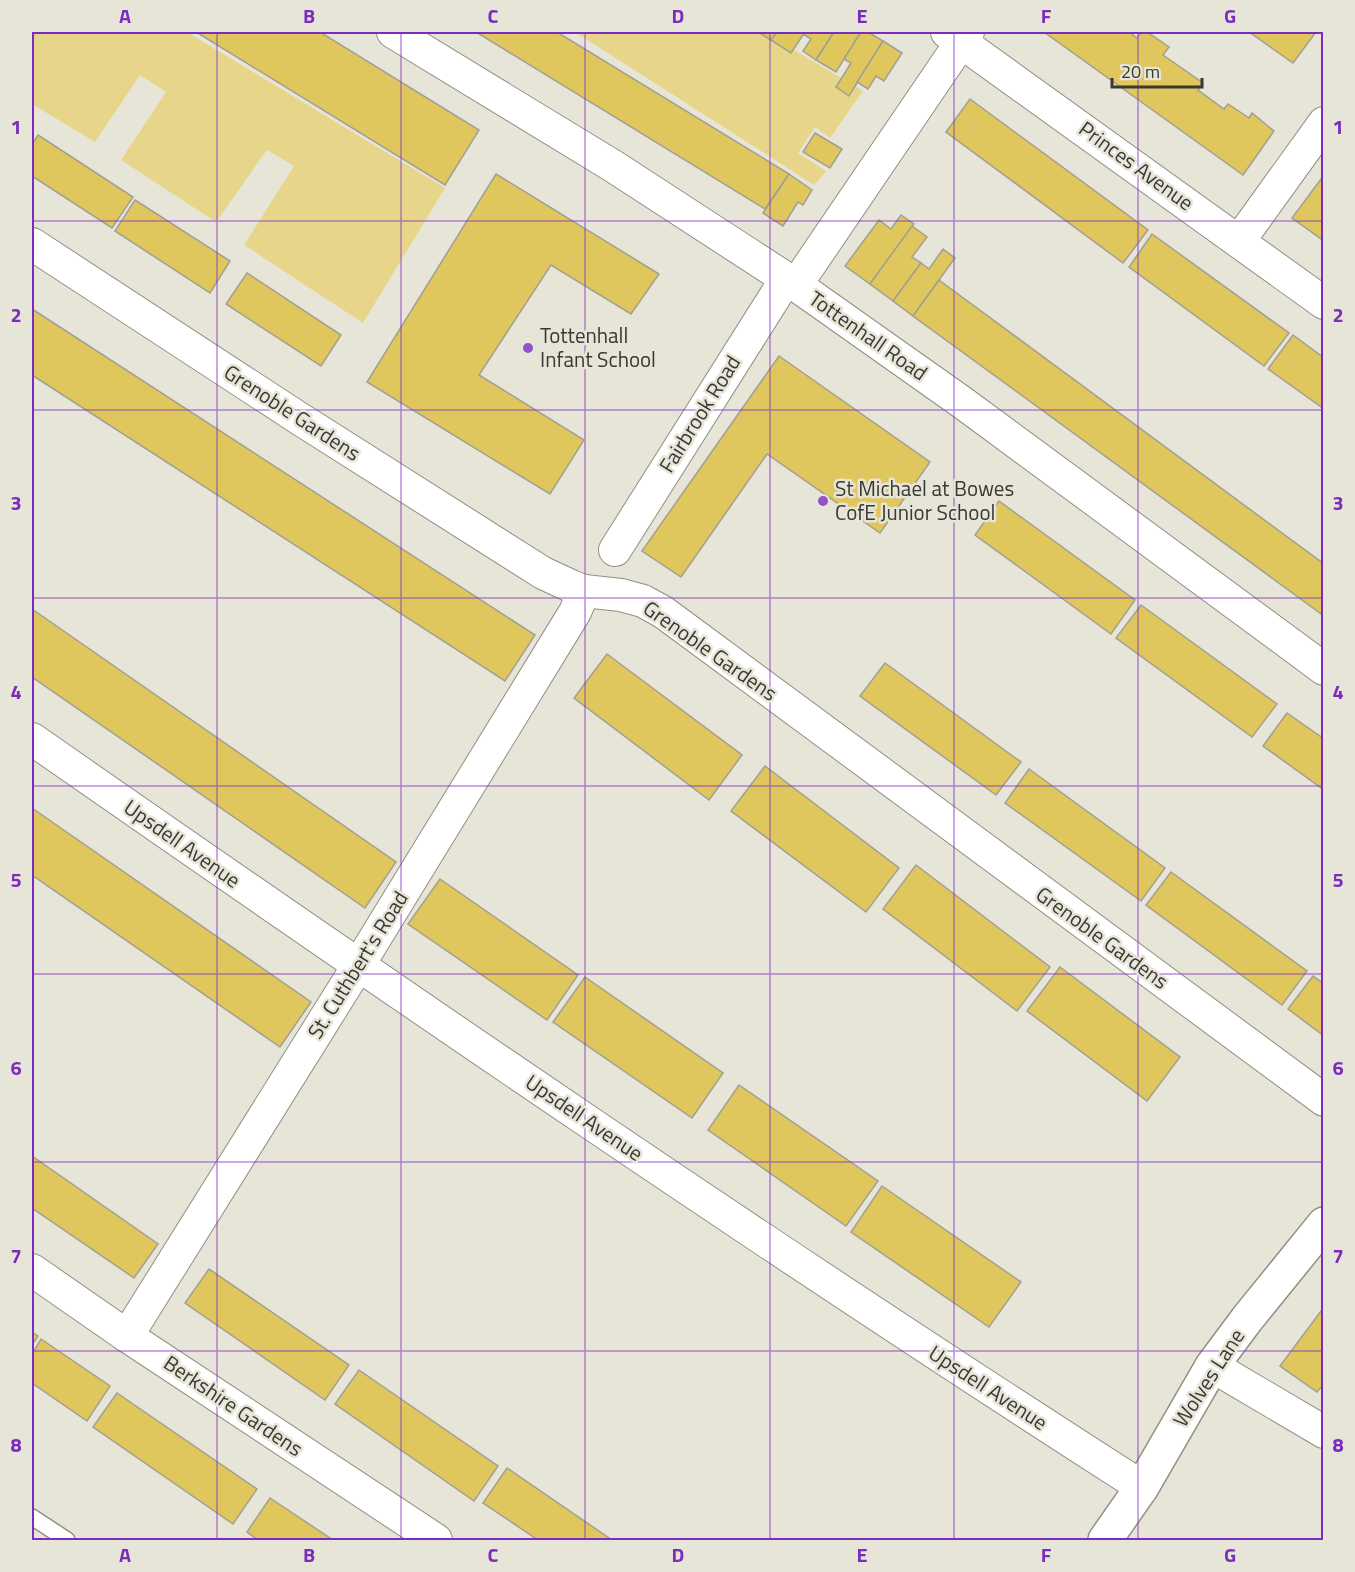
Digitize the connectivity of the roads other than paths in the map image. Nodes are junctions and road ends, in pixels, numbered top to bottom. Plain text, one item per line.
1 (393, 32) edge
2 (959, 34) edge
3 (1323, 123) edge
4 (1239, 241) junction
5 (32, 244) edge
6 (791, 282) junction
7 (1323, 303) edge
8 (615, 550) dead end
9 (584, 591) junction
10 (1323, 669) edge
11 (32, 739) edge
12 (358, 966) junction
13 (1323, 1100) edge
14 (1323, 1224) edge
15 (32, 1270) edge
16 (127, 1336) junction
17 (1212, 1366) junction
18 (1323, 1432) edge
19 (1142, 1487) junction
20 (32, 1517) edge
21 (67, 1540) edge
22 (436, 1540) edge
23 (1105, 1540) edge

1 - 6 street, Tottenhall Road
2 - 4 street, Princes Avenue
2 - 6 street, Fairbrook Road
3 - 4 street
4 - 7 street, Princes Avenue
5 - 9 street, Grenoble Gardens
6 - 8 street, Fairbrook Road
6 - 10 street, Tottenhall Road
9 - 12 street, St. Cuthbert's Road
9 - 13 street, Grenoble Gardens
11 - 12 street, Upsdell Avenue
12 - 16 street, St. Cuthbert's Road
12 - 19 street, Upsdell Avenue
14 - 17 street, Wolves Lane
15 - 16 street, Berkshire Gardens
16 - 22 street, Berkshire Gardens
17 - 18 street
17 - 19 street, Wolves Lane
19 - 23 street, Wolves Lane
20 - 21 lane

